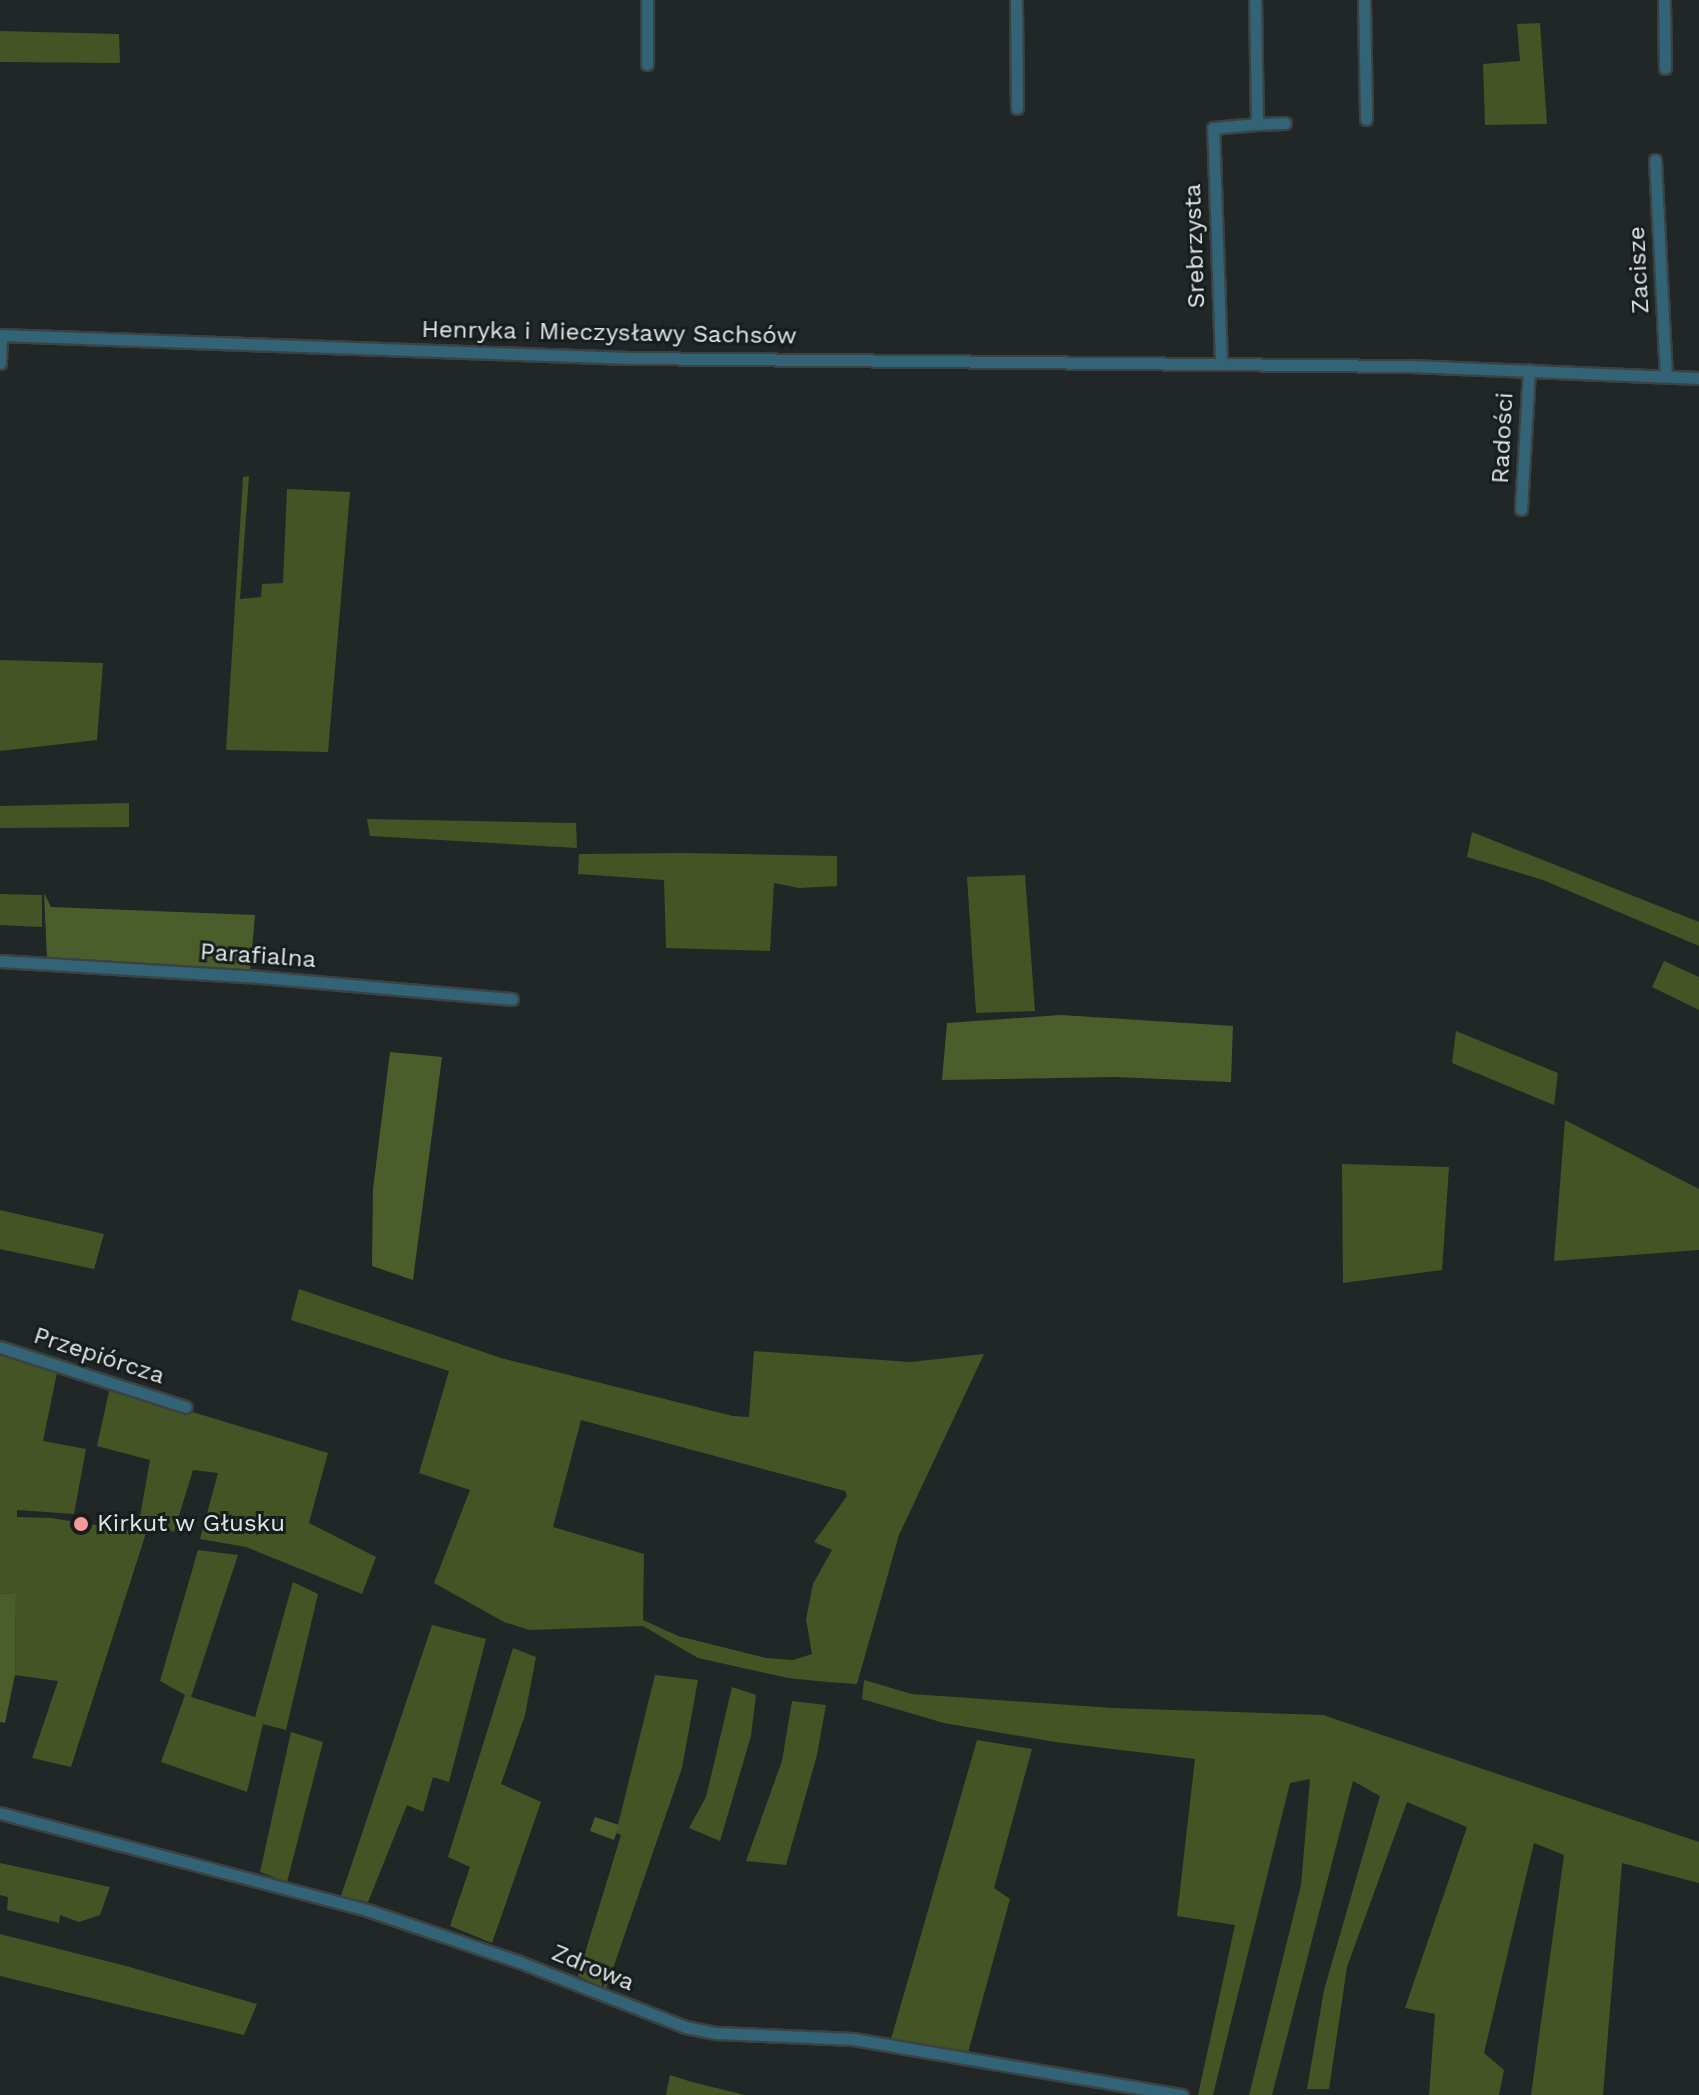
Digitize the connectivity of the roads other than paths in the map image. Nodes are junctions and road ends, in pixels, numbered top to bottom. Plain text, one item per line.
1 (647, 0) edge
2 (1016, 0) edge
3 (1255, 0) edge
4 (1364, 0) edge
5 (1664, 0) edge
6 (647, 64) dead end
7 (1665, 68) dead end
8 (1017, 108) dead end
9 (1366, 119) dead end
10 (1285, 123) dead end
11 (1257, 124) junction
12 (1655, 160) dead end
13 (1, 335) edge
14 (0, 363) edge
15 (1219, 363) junction
16 (1529, 370) junction
17 (1666, 376) junction
18 (1699, 378) edge
19 (1521, 509) dead end
20 (0, 961) edge
21 (512, 999) dead end
22 (0, 1347) edge
23 (186, 1407) dead end
24 (0, 1813) edge
25 (1182, 2095) edge

1 - 6 street
2 - 8 street
3 - 11 street
4 - 9 street
5 - 7 street
10 - 11 street
11 - 15 street, Srebrzysta
12 - 17 street, Zacisze
13 - 14 street
13 - 15 street, Henryka i Mieczysławy Sachsów
15 - 16 street, Henryka i Mieczysławy Sachsów
16 - 17 street, Henryka i Mieczysławy Sachsów
16 - 19 street, Radości
17 - 18 street, Henryka i Mieczysławy Sachsów
20 - 21 street, Parafialna
22 - 23 street, Przepiórcza
24 - 25 street, Zdrowa

